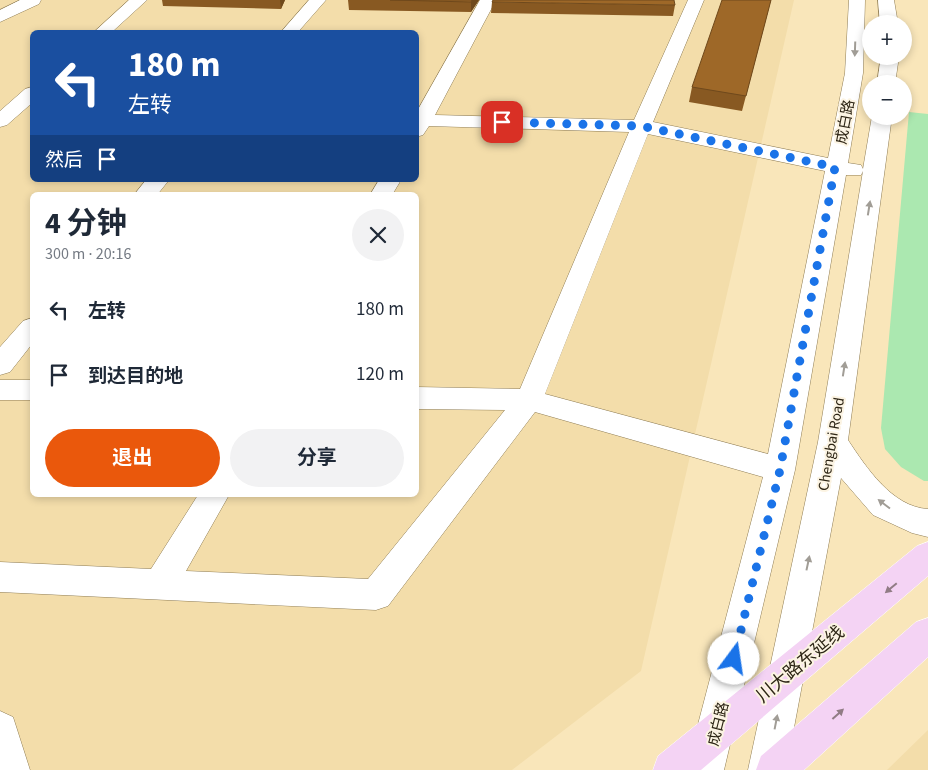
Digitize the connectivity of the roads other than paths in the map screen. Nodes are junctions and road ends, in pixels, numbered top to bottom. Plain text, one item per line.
1 (33, 0) edge
2 (140, 0) edge
3 (318, 0) edge
4 (488, 0) edge
5 (696, 0) edge
6 (857, 0) edge
7 (886, 0) edge
8 (888, 15) edge
9 (0, 17) edge
10 (104, 30) edge
11 (291, 30) edge
12 (30, 94) edge
13 (30, 110) edge
14 (4, 113) edge
15 (419, 122) edge
16 (419, 124) edge
17 (881, 125) edge
18 (641, 126) junction
19 (835, 167) junction
20 (874, 174) junction
21 (156, 182) edge
22 (148, 192) edge
23 (30, 329) edge
24 (0, 365) edge
25 (0, 390) edge
26 (30, 390) edge
27 (419, 398) edge
28 (529, 400) junction
29 (833, 442) junction
30 (780, 470) junction
31 (213, 497) edge
32 (928, 523) edge
33 (928, 556) edge
34 (0, 578) edge
35 (160, 585) junction
36 (928, 634) edge
37 (784, 677) junction
38 (0, 730) edge
39 (715, 735) junction
40 (11, 770) edge
41 (672, 770) edge
42 (705, 770) edge
43 (767, 770) edge
44 (776, 770) edge

1 - 9 street
2 - 10 street
3 - 11 street
4 - 15 street
5 - 18 street
6 -> 19 street, 成白路
7 - 8 street
12 - 14 street
13 - 14 street
16 - 18 street
17 - 20 street, Chengbai Road
18 - 19 street
18 - 28 street
19 - 20 street
19 - 30 street, 成白路
29 -> 20 street, Chengbai Road
21 - 22 street
23 - 24 street
25 - 26 street
27 - 28 street
28 - 30 street
28 - 35 street
32 -> 29 street
37 -> 29 street, Chengbai Road
30 - 39 street, 成白路
31 - 35 street
33 -> 37 main road, 川大路东延线
34 - 35 street
44 -> 36 main road
37 - 39 main road, 川大路东延线
43 -> 37 street, Chengbai Road
38 - 40 street
39 - 41 main road, 川大路东延线
39 - 42 street, 成白路

